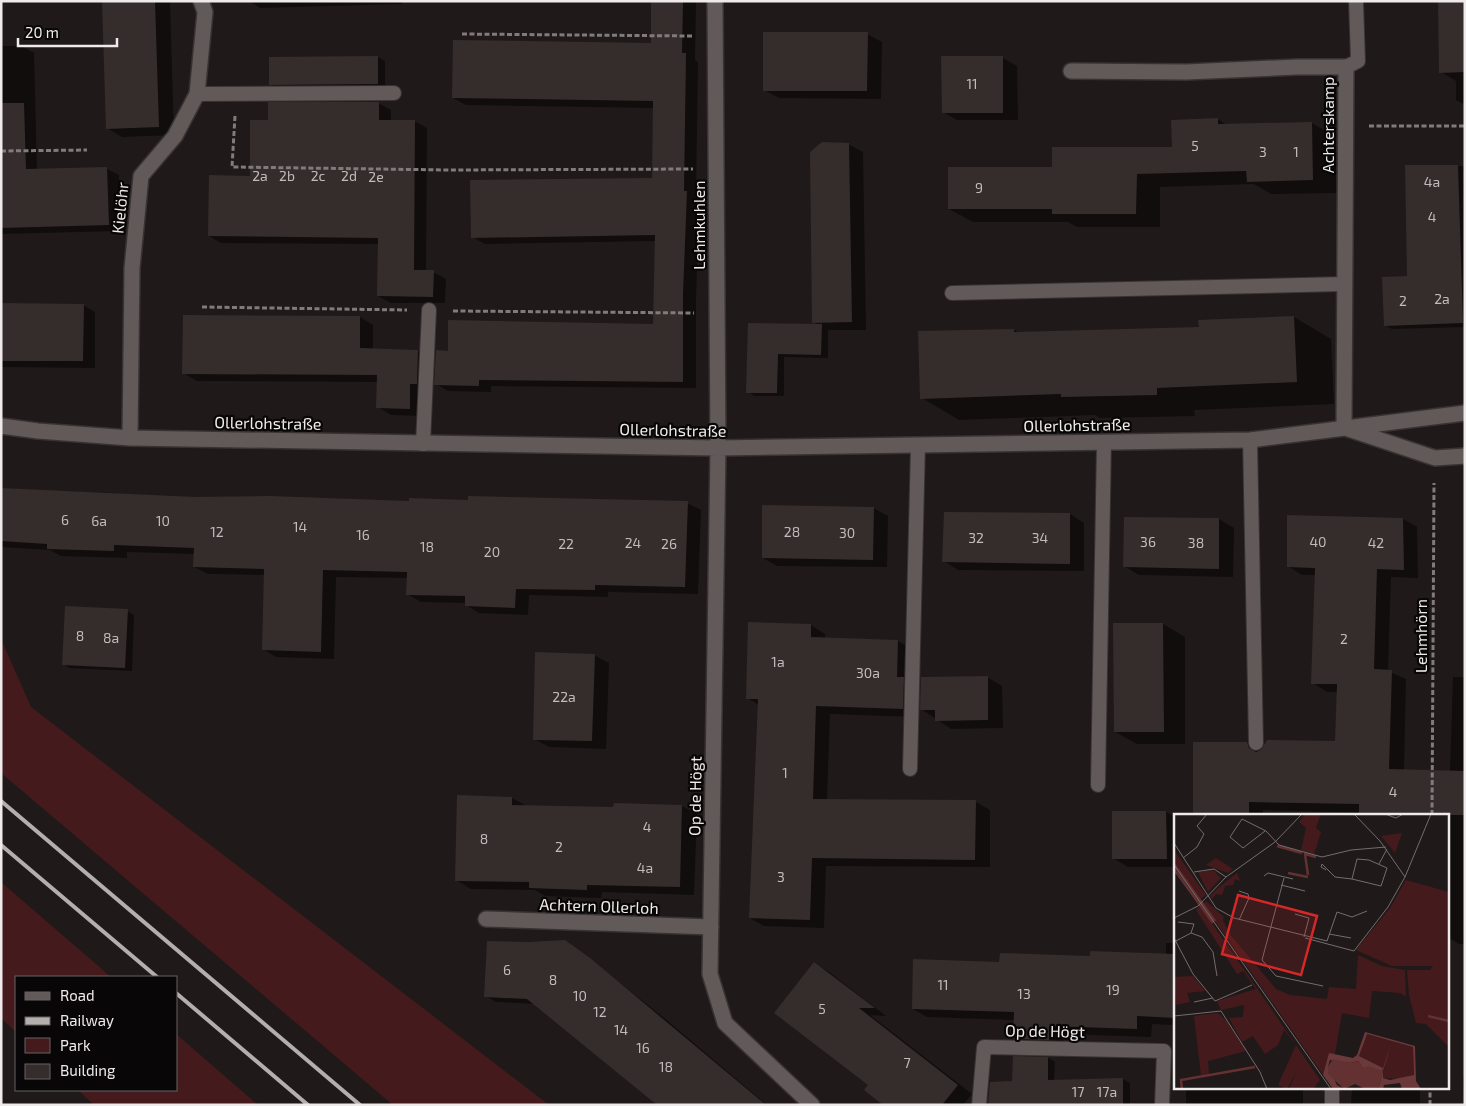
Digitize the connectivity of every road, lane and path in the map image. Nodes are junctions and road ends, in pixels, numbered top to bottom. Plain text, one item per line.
1 (201, 1) edge
2 (715, 1) edge
3 (1356, 1) edge
4 (462, 34) dead end
5 (715, 36) junction
6 (1346, 68) junction
7 (1071, 71) dead end
8 (394, 93) dead end
9 (197, 94) junction
10 (236, 94) junction
11 (1346, 125) junction
12 (1465, 126) edge
13 (1, 150) edge
14 (87, 150) dead end
15 (716, 169) junction
16 (1344, 284) junction
17 (952, 293) dead end
18 (202, 307) dead end
19 (428, 310) junction
20 (716, 313) junction
21 (1465, 412) edge
22 (1, 426) edge
23 (1344, 427) junction
24 (130, 438) junction
25 (1250, 440) junction
26 (1104, 442) junction
27 (423, 444) junction
28 (918, 445) junction
29 (718, 448) junction
30 (1465, 456) edge
31 (1434, 458) junction
32 (1256, 743) dead end
33 (910, 769) dead end
34 (1098, 785) dead end
35 (1432, 814) edge
36 (486, 919) dead end
37 (710, 927) junction
38 (1169, 1051) edge
39 (1332, 1088) edge
40 (1430, 1088) edge
41 (812, 1105) edge
42 (979, 1105) edge
43 (1162, 1105) edge
44 (1332, 1105) edge
45 (1430, 1105) edge

1 - 9 street, Kielöhr
2 - 5 street, Lehmkuhlen
3 - 6 lane
4 - 5 path
5 - 15 street, Lehmkuhlen
6 - 7 street, Achterskamp
6 - 11 street, Achterskamp
8 - 10 lane
9 - 10 lane
9 - 24 street, Kielöhr
10 - 15 path
11 - 12 path
11 - 16 street, Achterskamp
13 - 14 path
15 - 20 street, Lehmkuhlen
16 - 17 lane
16 - 23 street, Achterskamp
18 - 19 path
19 - 20 path
19 - 27 lane
20 - 29 street, Lehmkuhlen
21 - 23 street, Ollerlohstraße
22 - 24 street, Ollerlohstraße
23 - 25 street, Ollerlohstraße
23 - 31 street, Ollerlohstraße
24 - 27 street, Ollerlohstraße
25 - 26 street, Ollerlohstraße
25 - 32 lane
26 - 28 street, Ollerlohstraße
26 - 34 lane
27 - 29 street, Ollerlohstraße
28 - 29 street, Ollerlohstraße
28 - 33 lane
29 - 37 street, Op de Högt
30 - 31 street, Ollerlohstraße
31 - 35 path, Lehmhörn
36 - 37 street, Achtern Ollerloh
37 - 41 street, Op de Högt
38 - 42 lane, Op de Högt
38 - 43 lane, Op de Högt
39 - 44 lane
40 - 45 path

